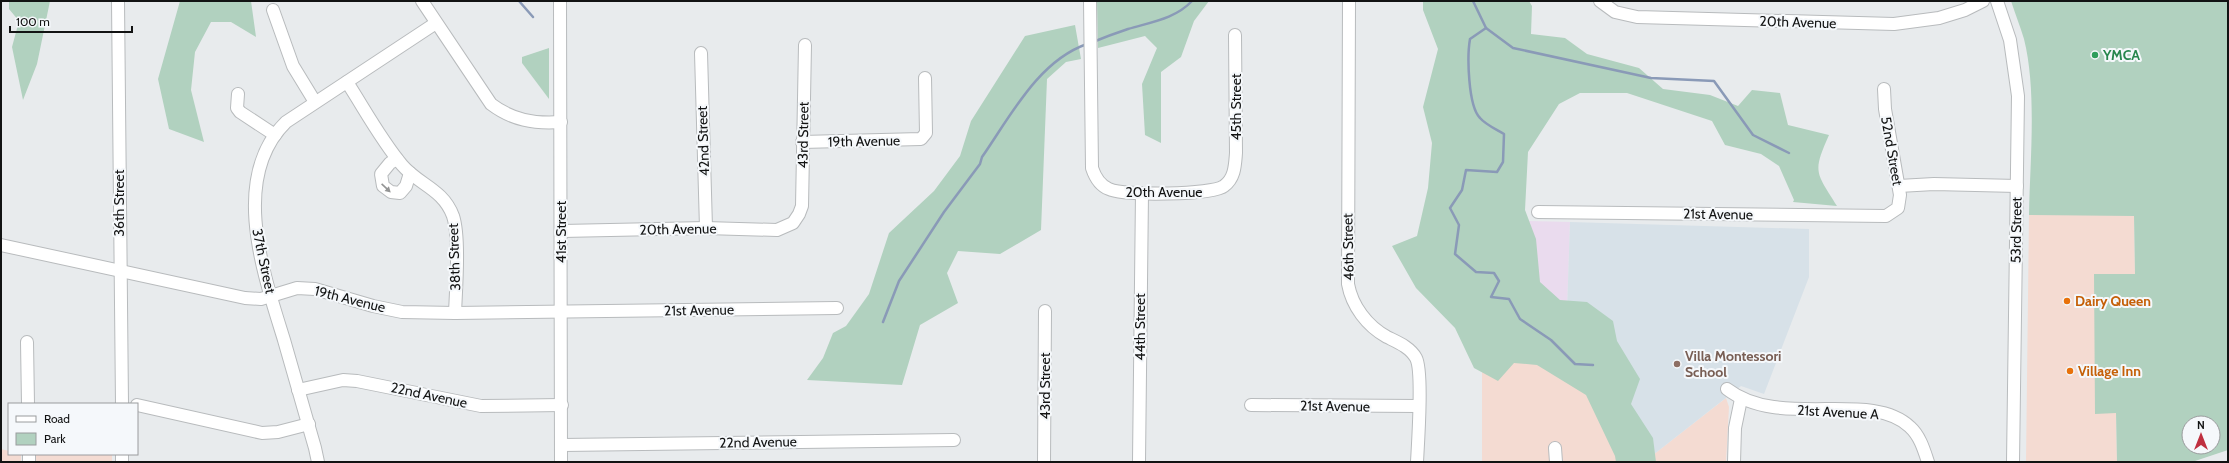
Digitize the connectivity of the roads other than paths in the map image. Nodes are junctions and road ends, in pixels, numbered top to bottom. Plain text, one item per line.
1 (118, 1) edge
2 (422, 1) edge
3 (560, 1) edge
4 (1090, 1) edge
5 (1349, 1) edge
6 (1600, 1) edge
7 (1983, 1) edge
8 (1996, 1) edge
9 (274, 10) dead end
10 (436, 22) junction
11 (1235, 35) dead end
12 (805, 45) dead end
13 (700, 53) dead end
14 (925, 78) dead end
15 (347, 82) junction
16 (1884, 89) dead end
17 (238, 94) dead end
18 (315, 102) junction
19 (561, 122) junction
20 (275, 135) junction
21 (802, 142) junction
22 (397, 159) junction
23 (410, 173) junction
24 (1231, 178) joint
25 (1899, 186) junction
26 (2017, 186) junction
27 (1142, 193) junction
28 (1896, 211) joint
29 (1538, 212) dead end
30 (793, 223) joint
31 (706, 228) junction
32 (562, 231) junction
33 (1, 245) edge
34 (120, 271) junction
35 (270, 296) junction
36 (837, 308) dead end
37 (1045, 311) dead end
38 (561, 312) junction
39 (455, 313) junction
40 (27, 342) dead end
41 (1727, 389) dead end
42 (298, 390) junction
43 (1741, 399) junction
44 (28, 403) edge
45 (122, 403) edge
46 (138, 405) edge
47 (562, 405) junction
48 (1251, 405) dead end
49 (1418, 406) junction
50 (309, 424) junction
51 (954, 440) dead end
52 (562, 445) junction
53 (1556, 448) dead end
54 (318, 462) edge
55 (561, 462) edge
56 (1044, 462) edge
57 (1139, 462) edge
58 (1417, 462) edge
59 (1556, 462) edge
60 (1734, 462) edge
61 (1928, 462) edge
62 (2013, 462) edge

1 - 34 street, 36th Street
2 - 10 street
3 - 19 street, 41st Street
4 - 27 street, 20th Avenue
5 - 49 street, 46th Street
6 - 7 street, 20th Avenue
8 - 26 street, 53rd Street
9 - 18 street
10 - 15 street, 37th Street
10 - 19 street
11 - 24 street, 45th Street
12 - 21 street, 43rd Street
13 - 31 street, 42nd Street
14 - 21 street, 19th Avenue
15 - 18 street, 37th Street
15 - 22 street, 38th Street
16 - 25 street, 52nd Street
17 - 20 street
18 - 20 street, 37th Street
19 - 32 street, 41st Street
20 - 35 street, 37th Street
21 - 30 street, 43rd Street
22 - 23 street, 38th Street
22 -> 23 street
23 - 39 street, 38th Street
24 - 27 street, 20th Avenue
25 - 26 street
25 - 28 street, 52nd Street
26 - 62 street, 53rd Street
27 - 57 street, 44th Street
28 - 29 street, 21st Avenue
30 - 31 street, 20th Avenue
31 - 32 street, 20th Avenue
32 - 38 street, 41st Street
33 - 34 street, 19th Avenue
34 - 35 street, 19th Avenue
34 - 45 street, 36th Street
35 - 39 street, 19th Avenue
35 - 42 street, 37th Street
36 - 38 street, 21st Avenue
37 - 56 street, 43rd Street
38 - 39 street, 19th Avenue
38 - 47 street, 41st Street
40 - 44 street
41 - 43 street, 21st Avenue A
42 - 47 street, 22nd Avenue
42 - 50 street, 37th Street
43 - 60 street
43 - 61 street, 21st Avenue A
46 - 50 street
47 - 52 street, 41st Street
48 - 49 street, 21st Avenue
49 - 58 street, 46th Street
50 - 54 street, 37th Street
51 - 52 street, 22nd Avenue
52 - 55 street, 41st Street
53 - 59 street

